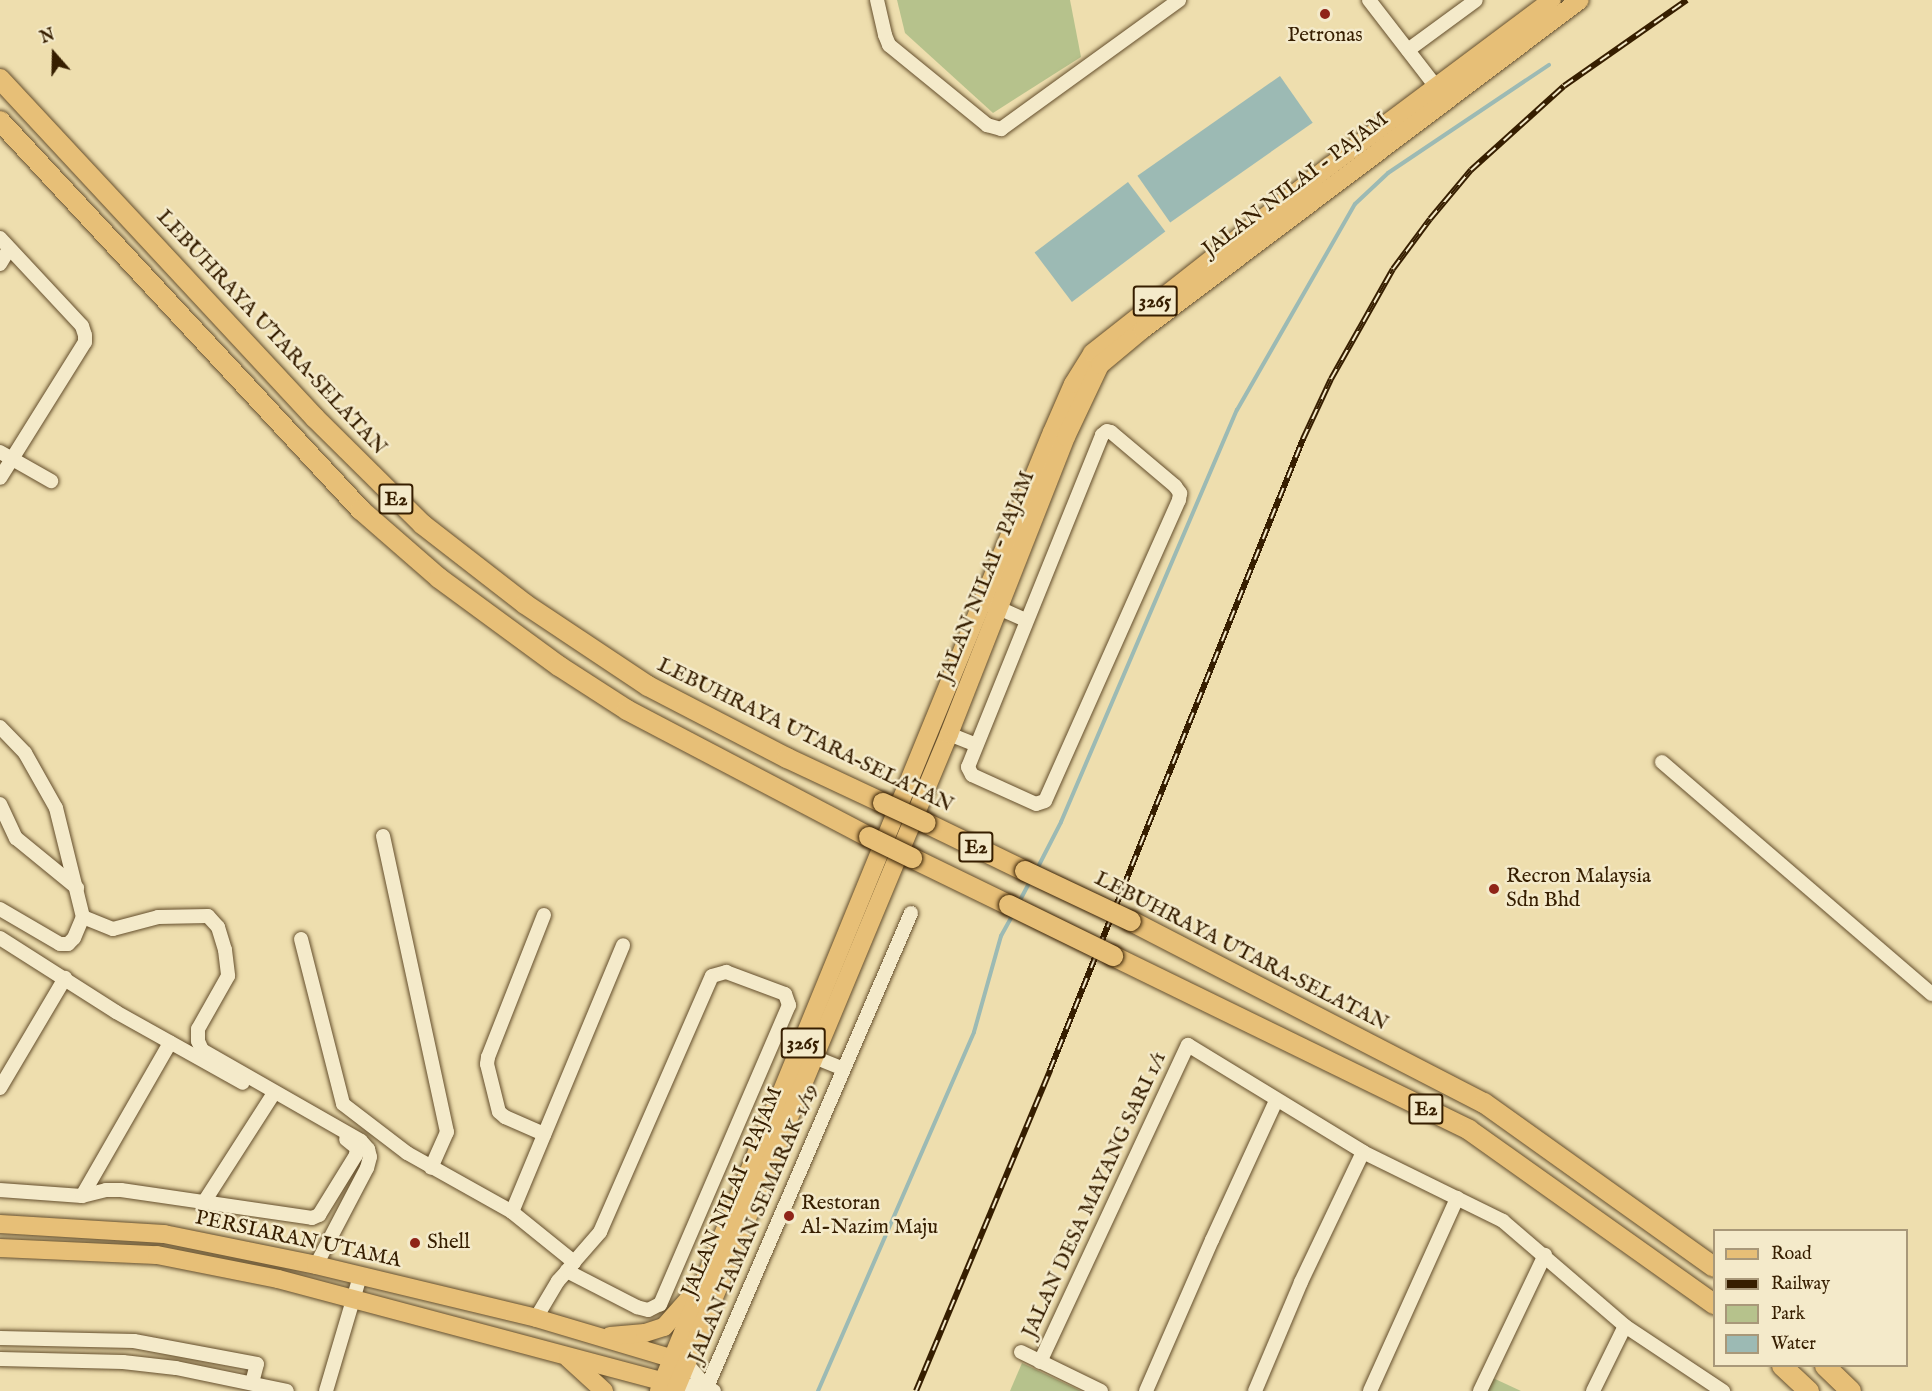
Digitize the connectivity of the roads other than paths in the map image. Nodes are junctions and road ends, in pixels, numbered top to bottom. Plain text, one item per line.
1 (877, 0) edge
2 (1179, 0) edge
3 (1369, 0) edge
4 (1476, 0) edge
5 (1552, 0) edge
6 (1580, 0) edge
7 (1408, 50) junction
8 (0, 80) edge
9 (1441, 93) junction
10 (0, 121) edge
11 (0, 238) edge
12 (9, 249) junction
13 (0, 264) edge
14 (6, 455) edge
15 (0, 478) edge
16 (51, 482) dead end
17 (991, 605) junction
18 (1026, 620) junction
19 (0, 727) edge
20 (949, 734) junction
21 (976, 745) junction
22 (1662, 762) dead end
23 (0, 804) edge
24 (383, 836) dead end
25 (77, 888) junction
26 (0, 909) edge
27 (911, 913) dead end
28 (544, 915) dead end
29 (83, 917) junction
30 (0, 938) edge
31 (300, 939) dead end
32 (623, 945) dead end
33 (65, 978) junction
34 (1932, 994) edge
35 (170, 1043) junction
36 (814, 1057) junction
37 (843, 1069) junction
38 (0, 1088) edge
39 (272, 1096) junction
40 (1276, 1101) junction
41 (544, 1134) junction
42 (1363, 1152) junction
43 (431, 1168) junction
44 (0, 1190) edge
45 (81, 1196) junction
46 (1457, 1198) junction
47 (204, 1202) junction
48 (512, 1212) junction
49 (0, 1224) edge
50 (0, 1248) edge
51 (1545, 1255) junction
52 (316, 1265) junction
53 (1713, 1266) edge
54 (570, 1267) junction
55 (360, 1276) junction
56 (708, 1276) junction
57 (353, 1299) junction
58 (1713, 1303) edge
59 (536, 1318) junction
60 (1625, 1326) junction
61 (603, 1337) junction
62 (0, 1338) edge
63 (75, 1340) junction
64 (1020, 1352) dead end
65 (566, 1356) junction
66 (0, 1359) edge
67 (74, 1360) junction
68 (679, 1361) junction
69 (1040, 1362) junction
70 (1784, 1367) edge
71 (1827, 1367) edge
72 (252, 1383) junction
73 (1706, 1386) edge
74 (669, 1387) edge
75 (710, 1389) edge
76 (287, 1391) edge
77 (326, 1391) edge
78 (604, 1391) edge
79 (1101, 1391) edge
80 (1146, 1391) edge
81 (1255, 1391) edge
82 (1370, 1391) edge
83 (1480, 1391) edge
84 (1593, 1391) edge
85 (1723, 1391) edge
86 (1809, 1391) edge
87 (1851, 1391) edge

1 - 2 street
3 - 7 street
4 - 7 street
5 - 9 main road, JALAN NILAI - PAJAM / 3265
6 - 9 main road, JALAN NILAI - PAJAM / 3265
7 - 9 street
8 - 53 highway, LEBUHRAYA UTARA–SELATAN / E2, bridge
9 - 17 main road, JALAN NILAI - PAJAM / 3265
10 - 58 highway, E2, bridge
11 - 12 street
12 - 13 street
12 - 14 street
14 - 15 street
14 - 16 street
17 - 18 street
17 - 20 main road, JALAN NILAI - PAJAM / 3265
17 - 56 main road, JALAN NILAI - PAJAM / 3265
18 - 21 street
18 - 21 street
19 - 25 street
20 - 21 street
20 - 36 main road, JALAN NILAI - PAJAM / 3265
22 - 34 street
23 - 25 street
24 - 43 street
25 - 29 street
26 - 29 street
27 - 37 street, JALAN TAMAN SEMARAK 1/19
28 - 41 street
29 - 52 street
30 - 33 street
31 - 43 street
32 - 41 street
33 - 35 street
33 - 38 street
35 - 39 street
35 - 45 street
36 - 37 street
36 - 68 main road, JALAN NILAI - PAJAM / 3265
37 - 75 street, JALAN TAMAN SEMARAK 1/19
39 - 47 street
39 - 47 street
40 - 42 street
40 - 69 street, JALAN DESA MAYANG SARI 1/1
40 - 80 street
41 - 48 street
42 - 46 street
42 - 81 street
43 - 48 street
44 - 45 street
45 - 47 street
46 - 51 street
46 - 82 street
48 - 54 street
49 - 52 main road, PERSIARAN UTAMA
50 - 57 main road, PERSIARAN UTAMA
51 - 60 street
51 - 83 street
52 - 55 main road, PERSIARAN UTAMA
54 - 54 street
54 - 59 street
55 - 57 street
55 - 59 main road, PERSIARAN UTAMA
56 - 61 main road
56 - 68 main road, JALAN NILAI - PAJAM / 3265
57 - 65 main road, PERSIARAN UTAMA
57 - 77 street
59 - 61 main road, PERSIARAN UTAMA
60 - 73 street
60 - 84 street
61 - 68 main road, PERSIARAN UTAMA
62 - 63 street
63 - 67 street
63 - 72 street
64 - 69 street
65 - 74 main road, PERSIARAN UTAMA
65 - 78 main road
66 - 67 street
67 - 72 street
68 - 74 main road, 3265
68 - 75 street
69 - 79 street
70 - 86 highway
71 - 87 highway
72 - 76 street
73 - 85 street
74 - 75 street

